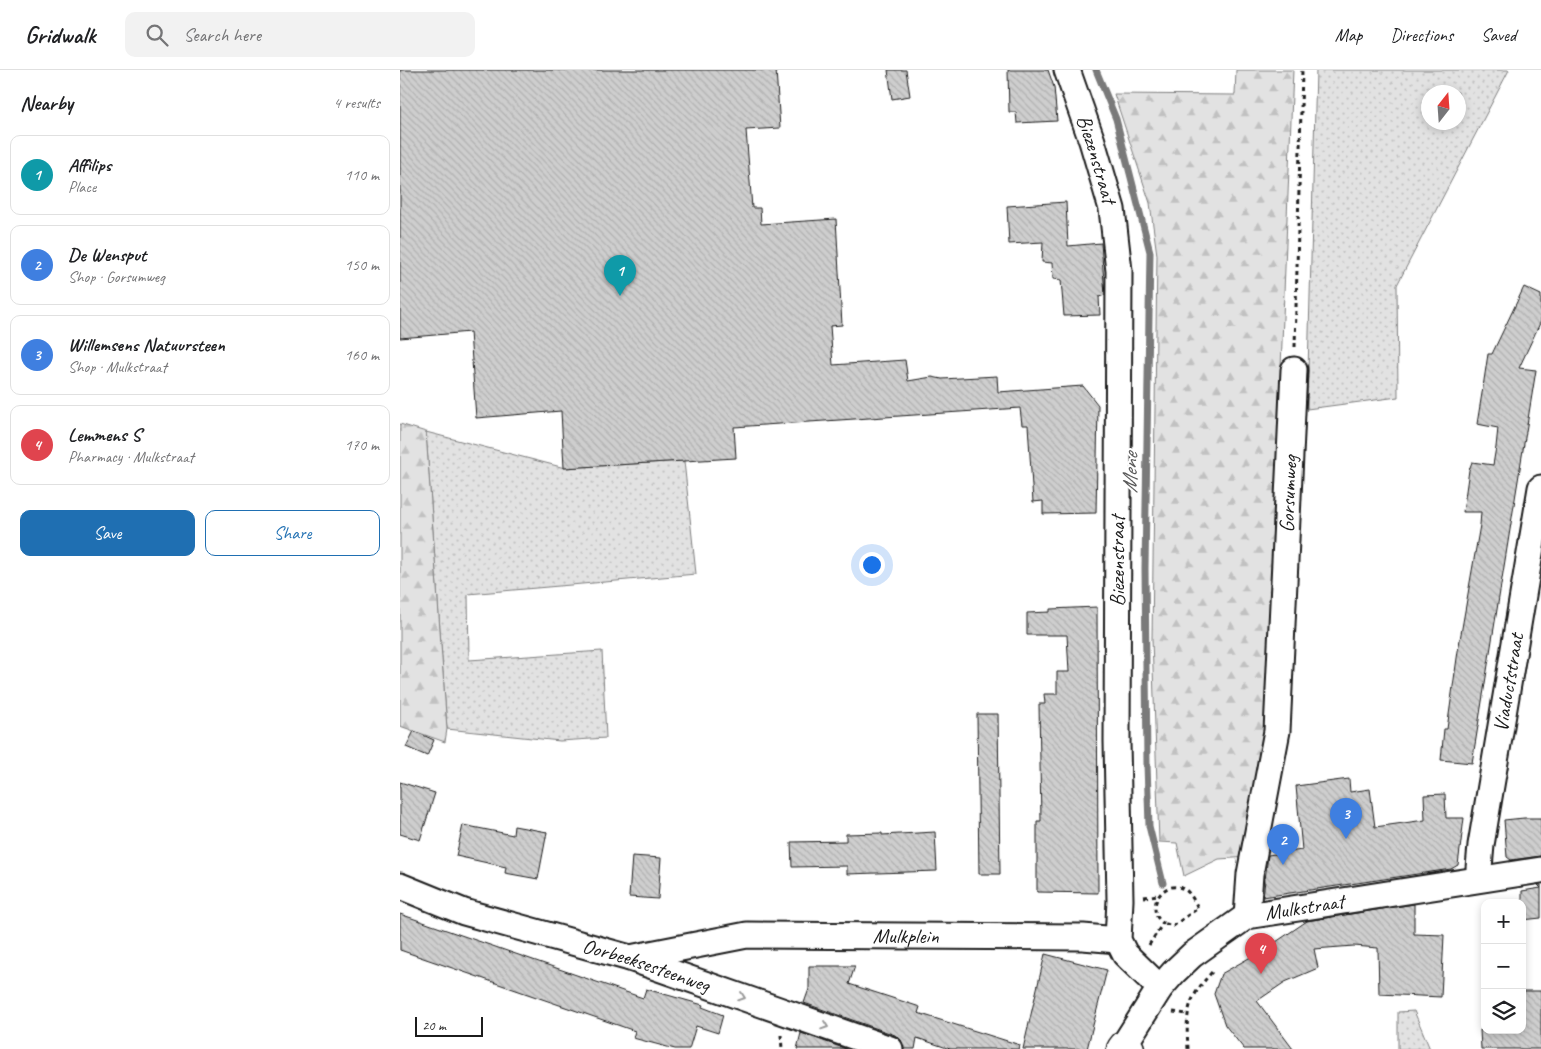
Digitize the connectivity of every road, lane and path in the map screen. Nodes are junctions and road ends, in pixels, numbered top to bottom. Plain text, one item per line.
1 (1067, 70) edge
2 (1302, 70) edge
3 (1294, 370) joint
4 (1541, 488) edge
5 (1541, 870) edge
6 (1481, 878) junction
7 (400, 886) edge
8 (1247, 916) junction
9 (1163, 923) junction
10 (1118, 940) junction
11 (630, 958) junction
12 (1134, 962) junction
13 (1160, 988) junction
14 (1189, 1004) dead end
15 (1125, 1048) edge
16 (890, 1049) edge
17 (1188, 1049) edge

1 - 10 street, Biezenstraat
2 - 3 path
3 - 8 street, Gorsumweg
4 - 6 street, Viaductstraat
5 - 6 street, Mulkstraat
6 - 8 street, Mulkstraat
7 - 11 street, Oorbeeksesteenweg
8 - 13 street, Mulkstraat
9 - 9 path
9 - 12 path
10 - 11 street, Mulkplein
10 - 12 street
11 -> 16 street, Oorbeeksesteenweg
12 - 13 street
13 - 15 street, Mulkstraat
14 - 17 path

